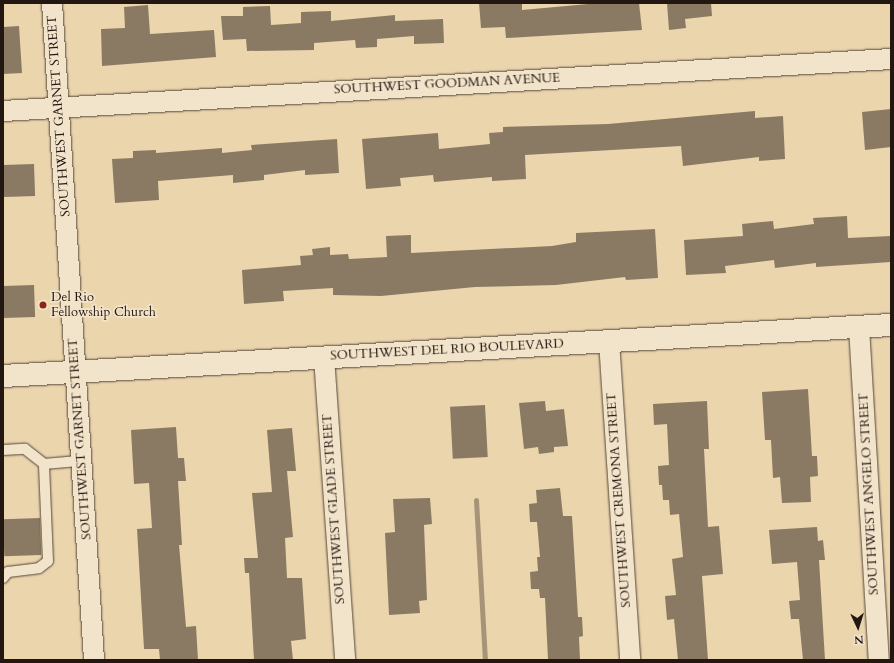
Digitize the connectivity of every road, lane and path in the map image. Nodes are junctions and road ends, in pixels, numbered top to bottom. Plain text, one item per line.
1 (52, 3) edge
2 (891, 59) edge
3 (58, 107) junction
4 (3, 111) edge
5 (891, 325) edge
6 (859, 327) junction
7 (609, 341) junction
8 (324, 357) junction
9 (76, 371) junction
10 (3, 376) edge
11 (3, 450) edge
12 (81, 461) junction
13 (44, 464) junction
14 (3, 578) edge
15 (94, 660) edge
16 (345, 660) edge
17 (630, 660) edge
18 (880, 660) edge

1 - 3 street, SOUTHWEST GARNET STREET
2 - 3 street, SOUTHWEST GOODMAN AVENUE
3 - 4 street, SOUTHWEST GOODMAN AVENUE
3 - 9 street, SOUTHWEST GARNET STREET
5 - 6 street, SOUTHWEST DEL RIO BOULEVARD
6 - 7 street, SOUTHWEST DEL RIO BOULEVARD
6 - 18 street, SOUTHWEST ANGELO STREET
7 - 8 street, SOUTHWEST DEL RIO BOULEVARD
7 - 17 street, SOUTHWEST CREMONA STREET
8 - 9 street, SOUTHWEST DEL RIO BOULEVARD
8 - 16 street, SOUTHWEST GLADE STREET
9 - 10 street, SOUTHWEST DEL RIO BOULEVARD
9 - 12 street, SOUTHWEST GARNET STREET
11 - 13 lane
12 - 13 lane
12 - 15 street, SOUTHWEST GARNET STREET
13 - 14 lane

